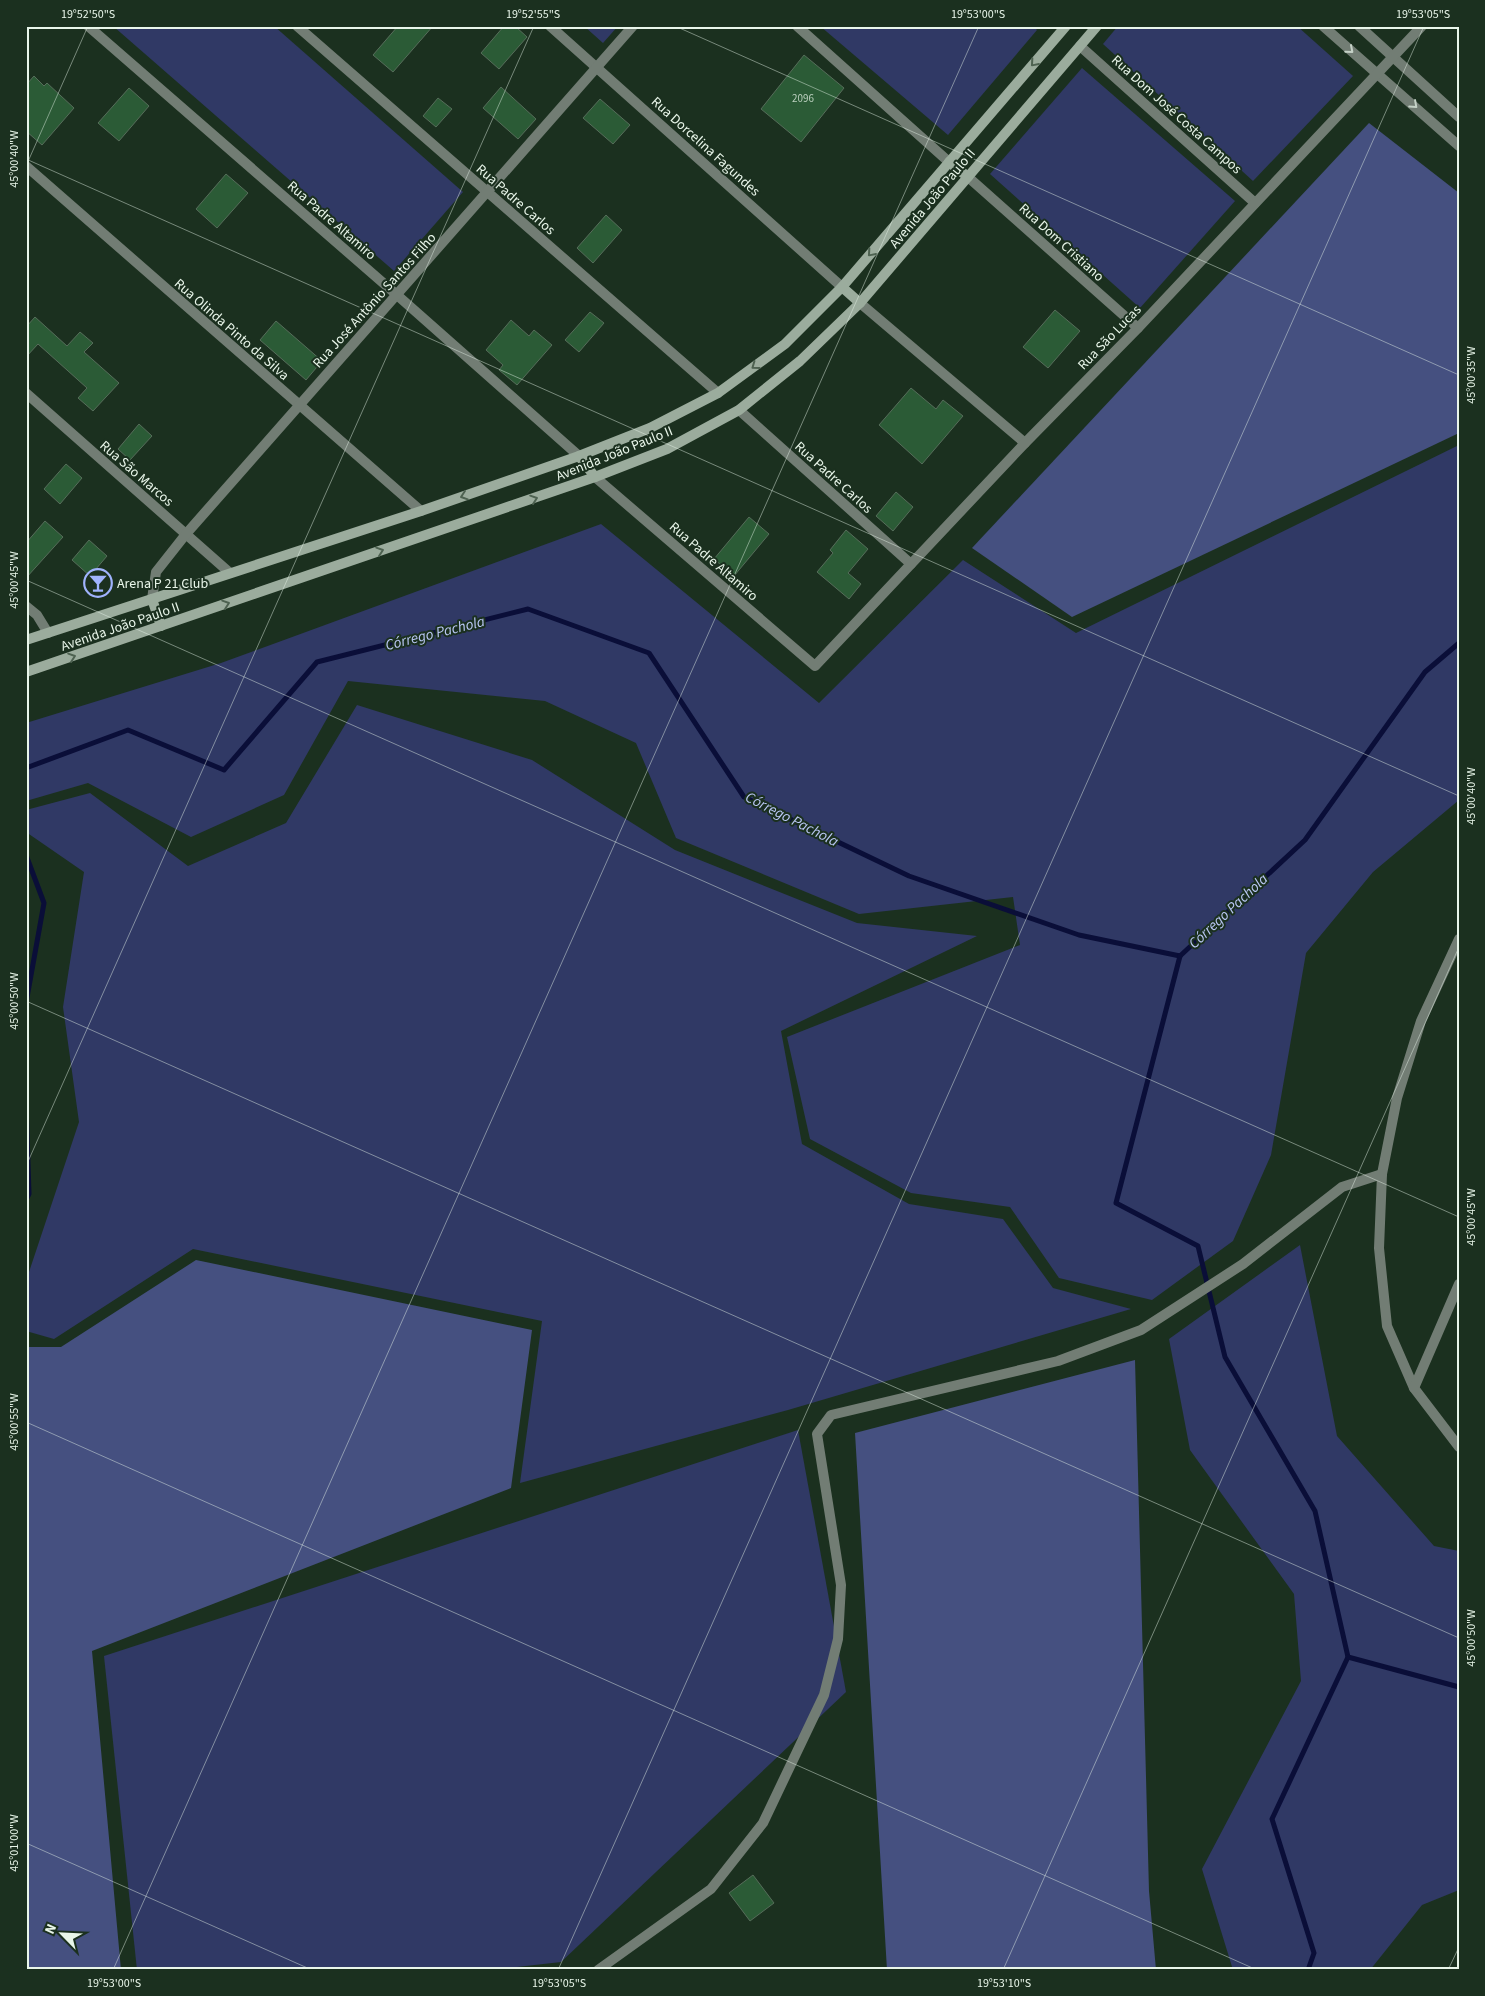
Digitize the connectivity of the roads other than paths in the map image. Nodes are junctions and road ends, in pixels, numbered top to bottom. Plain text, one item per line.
1 (88, 26) edge
2 (297, 26) edge
3 (550, 26) edge
4 (633, 26) edge
5 (797, 26) edge
6 (1097, 26) edge
7 (1324, 26) edge
8 (1359, 26) edge
9 (1422, 26) edge
10 (1062, 28) edge
11 (1080, 46) junction
12 (1393, 56) junction
13 (597, 67) junction
14 (1378, 73) junction
15 (1459, 118) edge
16 (1459, 146) edge
17 (949, 162) junction
18 (26, 166) edge
19 (968, 177) junction
20 (487, 192) junction
21 (1255, 203) junction
22 (842, 287) junction
23 (397, 295) junction
24 (860, 303) junction
25 (1138, 328) junction
26 (26, 393) edge
27 (718, 393) junction
28 (299, 405) junction
29 (738, 410) junction
30 (1025, 443) junction
31 (578, 456) junction
32 (595, 477) junction
33 (421, 510) junction
34 (186, 534) junction
35 (911, 564) junction
36 (230, 572) junction
37 (152, 599) junction
38 (26, 606) edge
39 (161, 626) junction
40 (48, 633) junction
41 (26, 640) edge
42 (815, 666) joint
43 (26, 672) edge
44 (1459, 939) edge
45 (1382, 1174) junction
46 (1459, 1284) edge
47 (1414, 1388) junction
48 (1459, 1447) edge
49 (598, 1970) edge

1 - 23 street, Rua Padre Altamiro
2 - 20 street, Rua Padre Carlos
3 - 13 street, Rua Dorcelina Fagundes
4 - 13 street, Rua José Antônio Santos Filho
5 - 17 street
6 - 11 street, Avenida João Paulo II
7 -> 14 street
8 - 12 street
9 - 12 street, Rua São Lucas
10 -> 17 street, Avenida João Paulo II
11 - 19 street, Avenida João Paulo II
11 - 21 street, Rua Dom José Costa Campos
12 - 14 street, Rua São Lucas
12 - 15 street
13 - 20 street, Rua José Antônio Santos Filho
13 - 22 street, Rua Dorcelina Fagundes
14 -> 16 street
14 - 21 street, Rua São Lucas
17 - 19 street
17 -> 22 street, Avenida João Paulo II
18 - 28 street, Rua Olinda Pinto da Silva
19 - 24 street, Avenida João Paulo II
19 - 25 street, Rua Dom Cristiano
20 - 23 street, Rua José Antônio Santos Filho
20 - 27 street, Rua Padre Carlos
21 - 25 street, Rua São Lucas
22 - 24 street
22 -> 27 street, Avenida João Paulo II
23 - 28 street, Rua José Antônio Santos Filho
23 - 31 street, Rua Padre Altamiro
24 - 29 street, Avenida João Paulo II
24 - 30 street
25 - 30 street, Rua São Lucas
26 - 34 street, Rua São Marcos
27 - 31 street, Avenida João Paulo II
28 - 33 street, Rua Olinda Pinto da Silva
28 - 34 street, Rua José Antônio Santos Filho
29 - 32 street, Avenida João Paulo II
29 - 35 street, Rua Padre Carlos
30 - 35 street, Rua São Lucas
31 - 32 street
31 -> 33 street, Avenida João Paulo II
39 -> 32 street, Avenida João Paulo II
32 - 42 street, Rua Padre Altamiro
33 - 36 street, Avenida João Paulo II
34 - 36 street, Rua São Marcos
34 - 37 street, Rua José Antônio Santos Filho
35 - 42 street, Rua São Lucas
36 - 37 street, Avenida João Paulo II
37 - 39 street
37 - 40 street, Avenida João Paulo II
38 - 40 street
43 -> 39 street, Avenida João Paulo II
40 - 41 street, Avenida João Paulo II
44 - 45 street
45 - 47 street
45 - 49 street
46 - 47 street
47 - 48 street

